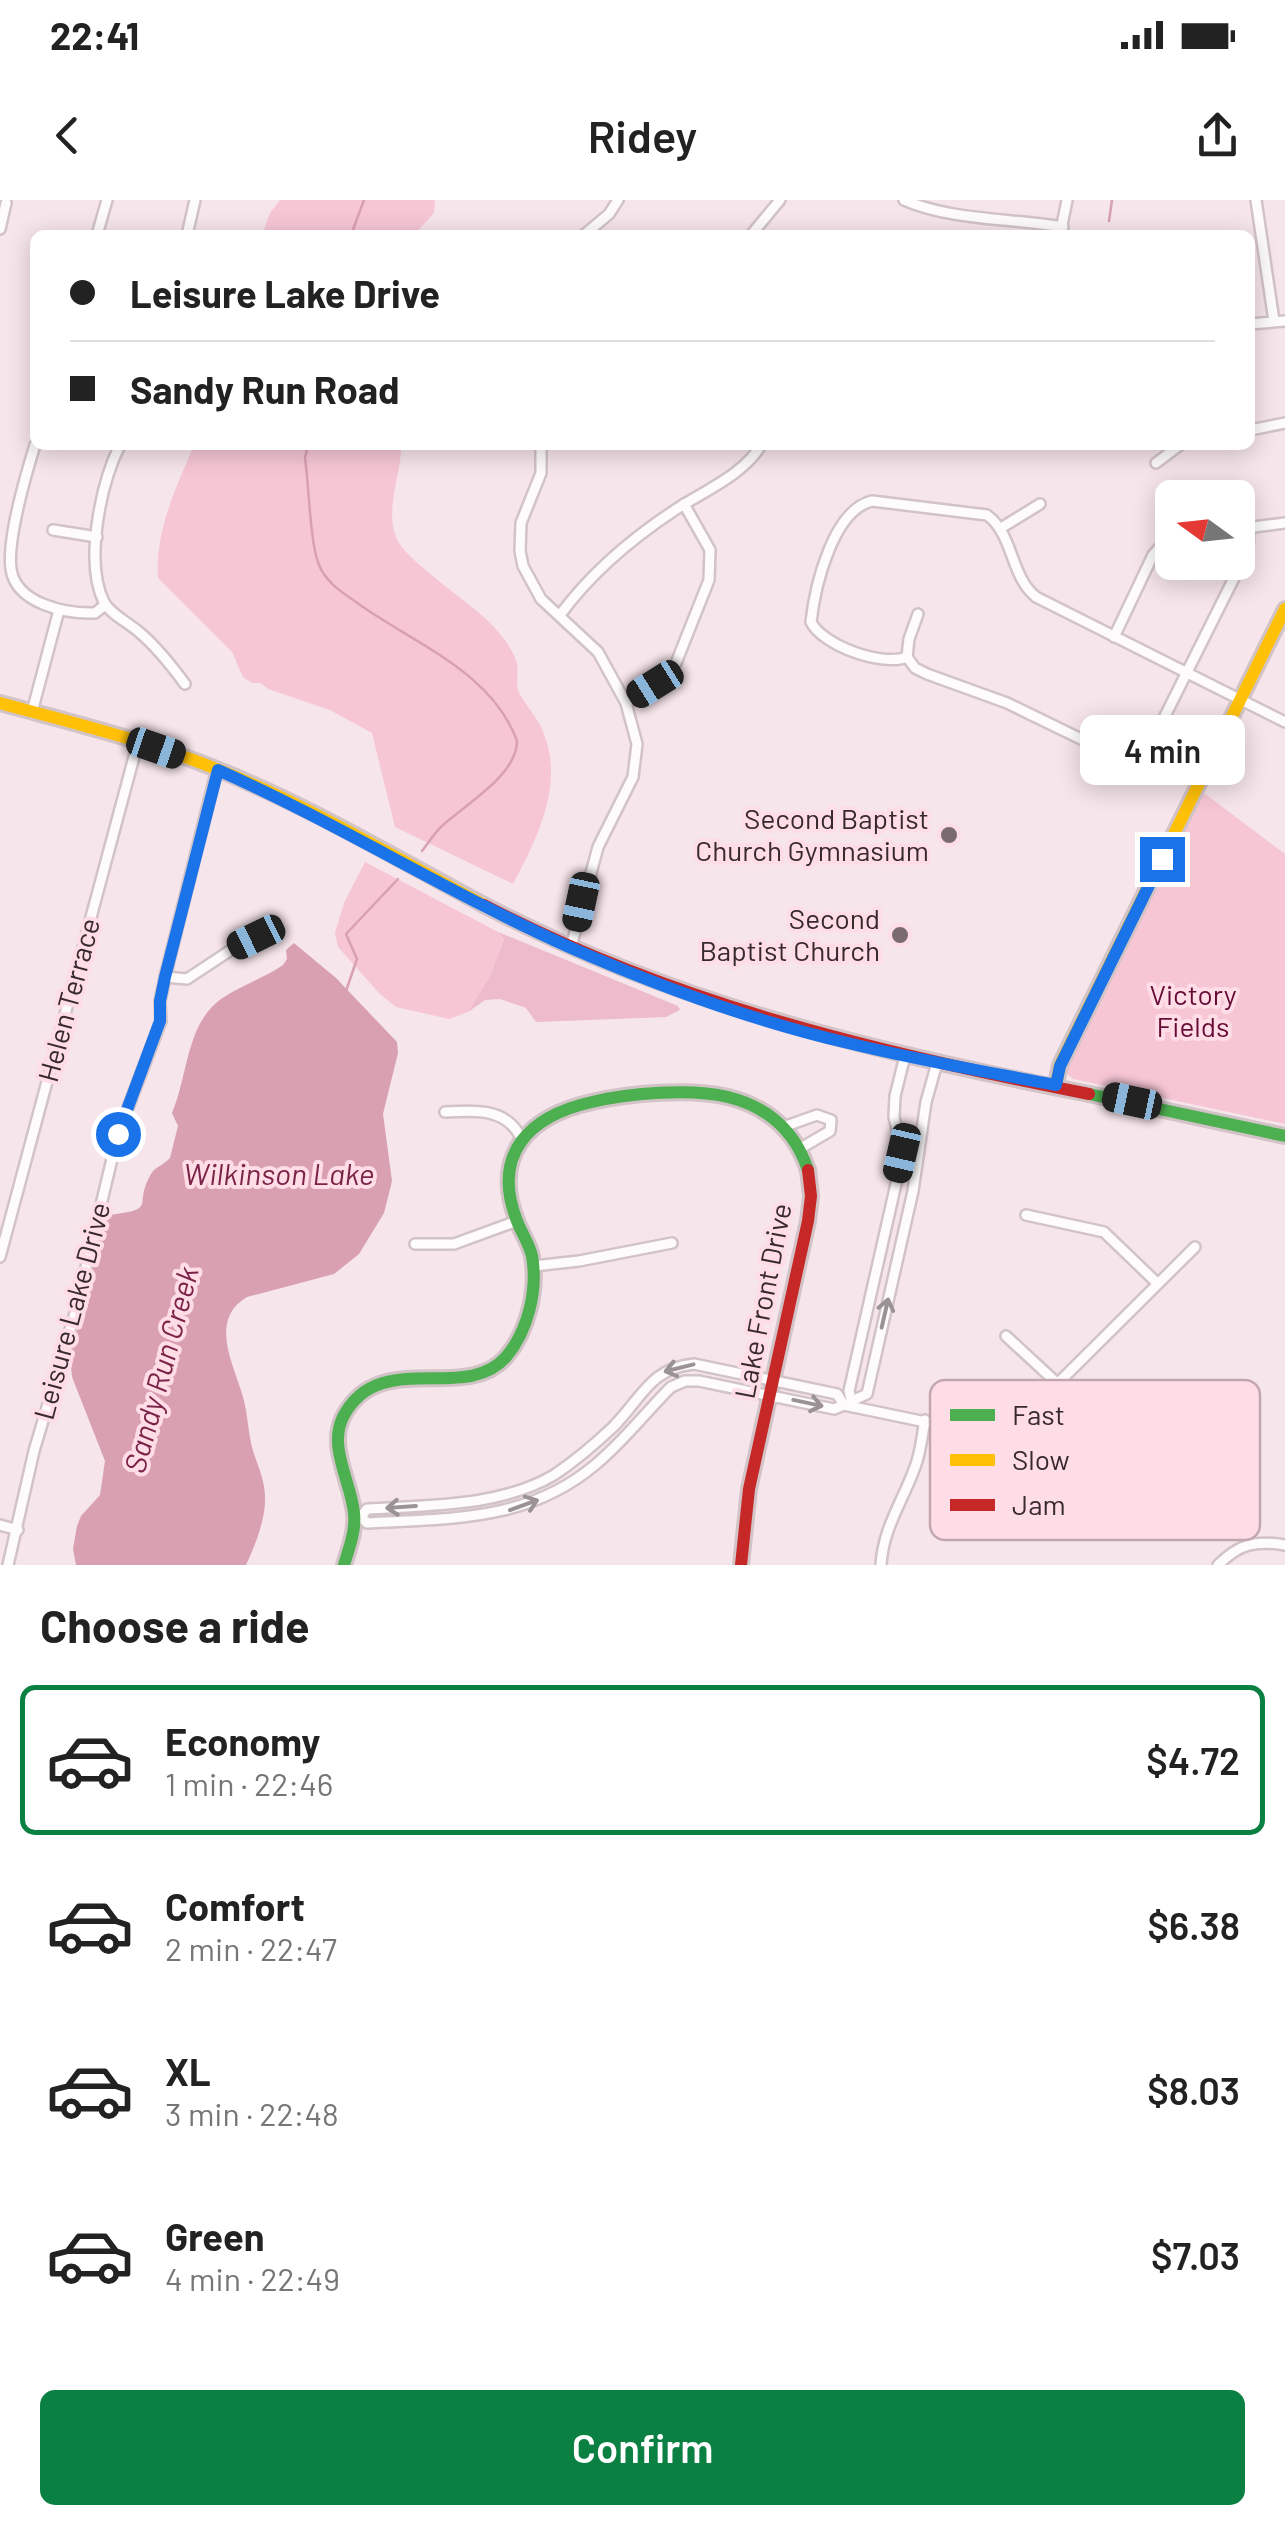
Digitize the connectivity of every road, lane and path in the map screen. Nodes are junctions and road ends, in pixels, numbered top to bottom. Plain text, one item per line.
1 (106, 200) edge
2 (196, 200) edge
3 (618, 200) edge
4 (780, 200) edge
5 (904, 200) edge
6 (1068, 200) edge
7 (1256, 200) edge
8 (6, 203) dead end
9 (0, 229) edge
10 (97, 230) edge
11 (188, 230) edge
12 (590, 230) edge
13 (754, 230) edge
14 (1056, 230) edge
15 (1062, 230) edge
16 (1280, 321) edge
17 (1255, 324) edge
18 (1285, 423) edge
19 (1255, 429) edge
20 (34, 450) edge
21 (118, 450) edge
22 (541, 450) edge
23 (757, 450) edge
24 (1173, 450) edge
25 (1156, 463) dead end
26 (684, 504) junction
27 (1040, 504) dead end
28 (1285, 524) edge
29 (1255, 527) edge
30 (1000, 528) junction
31 (53, 530) dead end
32 (97, 538) junction
33 (1155, 553) edge
34 (1232, 580) edge
35 (104, 604) junction
36 (1285, 609) edge
37 (59, 610) junction
38 (918, 614) dead end
39 (560, 615) junction
40 (1114, 637) junction
41 (908, 657) junction
42 (1186, 674) junction
43 (185, 684) dead end
44 (1239, 700) junction
45 (626, 702) junction
46 (0, 703) edge
47 (32, 712) junction
48 (1285, 722) edge
49 (138, 742) junction
50 (218, 770) junction
51 (274, 928) dead end
52 (571, 947) junction
53 (165, 977) junction
54 (905, 1056) junction
55 (938, 1063) junction
56 (1056, 1085) junction
57 (446, 1112) dead end
58 (786, 1126) junction
59 (520, 1136) junction
60 (1285, 1136) edge
61 (800, 1148) junction
62 (1026, 1215) dead end
63 (517, 1221) junction
64 (672, 1243) dead end
65 (415, 1244) dead end
66 (1194, 1247) dead end
67 (0, 1258) edge
68 (534, 1266) junction
69 (1156, 1282) junction
70 (1006, 1336) dead end
71 (1054, 1380) edge
72 (1065, 1380) edge
73 (772, 1388) junction
74 (850, 1404) junction
75 (925, 1420) junction
76 (930, 1421) edge
77 (555, 1474) junction
78 (564, 1487) junction
79 (456, 1502) junction
80 (358, 1517) junction
81 (458, 1518) junction
82 (0, 1526) edge
83 (18, 1530) junction
84 (1285, 1546) edge
85 (8, 1565) edge
86 (344, 1565) edge
87 (741, 1565) edge
88 (881, 1565) edge
89 (1218, 1565) edge

1 - 10 street
2 - 11 street
3 - 12 street
4 - 13 street
5 - 14 street
6 - 15 street
7 - 16 street
8 - 9 street
16 - 17 street
18 - 19 street
20 - 37 street
21 - 32 street
22 - 39 street
23 - 26 street
24 - 25 street
26 - 39 street
26 - 45 street
27 - 30 street
28 - 29 street
30 - 40 street
30 - 41 street
31 - 32 street
32 - 35 street
33 - 40 street
34 - 42 street
35 - 37 street
35 - 43 street
36 - 44 street
37 - 47 street
38 - 41 street
39 - 45 street
40 - 42 street
41 - 42 street
42 - 44 street
44 - 48 street
44 - 56 street
45 - 52 street
46 - 47 street
47 - 49 street
49 - 50 street
49 - 67 street, Helen Terrace
50 - 52 street
50 - 53 street, Leisure Lake Drive
51 - 53 street
52 - 54 street
53 - 83 street, Leisure Lake Drive
54 - 55 street
54 - 74 street
55 - 56 street
74 -> 55 street
56 - 60 street
57 - 59 street
58 - 59 street, Lake Front Drive
58 - 61 street, Lake Front Drive
58 - 61 street
59 - 63 street
61 - 73 street, Lake Front Drive
62 - 69 street
63 - 65 street
63 - 68 street
64 - 68 street
66 - 69 street
68 - 80 street
69 - 72 street
70 - 71 street
73 - 74 street
73 -> 77 street
73 - 78 street
73 - 87 street, Lake Front Drive
74 - 75 street
75 - 76 street
75 - 88 street
77 - 78 street
77 - 79 street
81 -> 78 street
79 -> 80 street
79 - 81 street
80 - 81 street
80 - 86 street
82 - 83 street
83 - 85 street, Leisure Lake Drive
84 - 89 street

